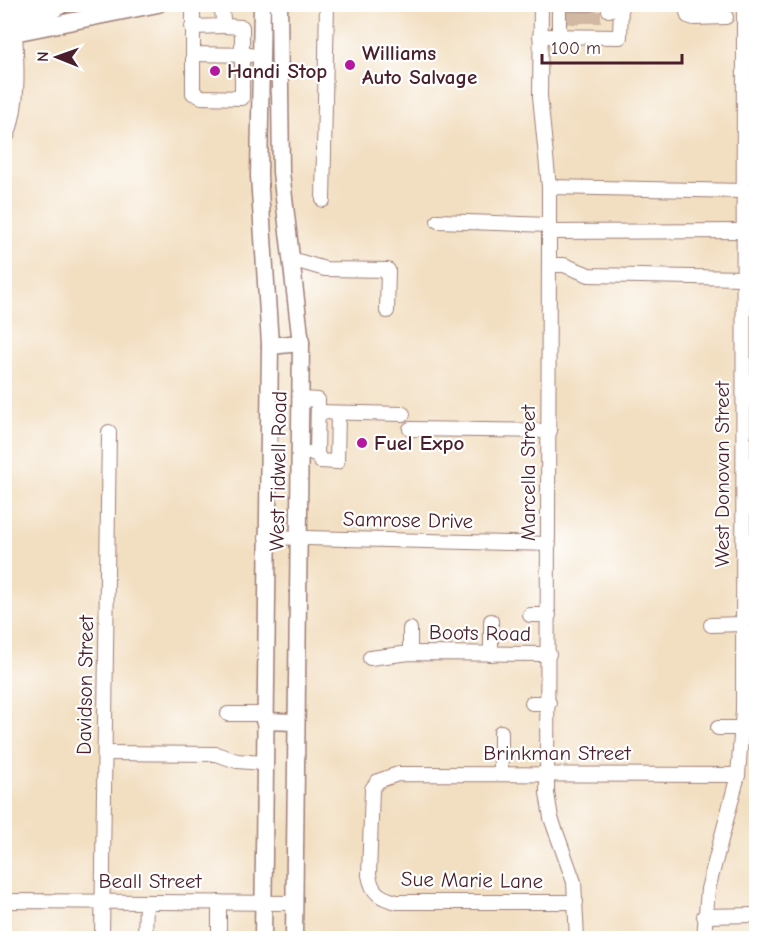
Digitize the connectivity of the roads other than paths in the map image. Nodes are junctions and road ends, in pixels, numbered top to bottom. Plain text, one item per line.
1 (63, 4) edge
2 (158, 4) edge
3 (193, 4) edge
4 (221, 4) edge
5 (262, 4) edge
6 (279, 4) edge
7 (327, 4) edge
8 (541, 4) edge
9 (559, 4) edge
10 (685, 4) edge
11 (726, 11) edge
12 (744, 11) edge
13 (589, 17) edge
14 (224, 26) junction
15 (192, 27) junction
16 (7, 32) edge
17 (540, 36) junction
18 (750, 47) edge
19 (193, 54) junction
20 (243, 55) junction
21 (261, 55) junction
22 (242, 89) junction
23 (260, 89) junction
24 (4, 135) edge
25 (281, 172) junction
26 (258, 176) junction
27 (549, 188) junction
28 (744, 191) junction
29 (323, 200) dead end
30 (750, 208) edge
31 (438, 221) dead end
32 (549, 228) junction
33 (748, 228) edge
34 (291, 259) junction
35 (549, 266) junction
36 (743, 278) junction
37 (387, 311) dead end
38 (301, 343) junction
39 (270, 346) junction
40 (750, 365) edge
41 (301, 399) junction
42 (318, 412) junction
43 (338, 413) junction
44 (403, 414) dead end
45 (750, 428) edge
46 (410, 429) dead end
47 (550, 430) junction
48 (109, 432) dead end
49 (309, 453) junction
50 (266, 537) junction
51 (300, 538) junction
52 (549, 544) junction
53 (530, 615) dead end
54 (549, 615) junction
55 (491, 621) dead end
56 (742, 624) junction
57 (711, 625) dead end
58 (410, 629) dead end
59 (410, 653) junction
60 (491, 654) junction
61 (549, 654) junction
62 (370, 658) dead end
63 (532, 703) dead end
64 (549, 703) junction
65 (750, 710) edge
66 (228, 714) dead end
67 (264, 718) junction
68 (297, 722) junction
69 (718, 728) dead end
70 (742, 728) junction
71 (501, 732) dead end
72 (105, 753) junction
73 (264, 763) junction
74 (501, 774) junction
75 (548, 774) junction
76 (738, 775) junction
77 (378, 781) joint
78 (4, 901) edge
79 (103, 902) junction
80 (146, 902) junction
81 (219, 902) junction
82 (576, 902) junction
83 (264, 903) junction
84 (295, 903) junction
85 (704, 915) junction
86 (756, 915) edge
87 (102, 939) edge
88 (145, 939) edge
89 (219, 939) edge
90 (263, 939) edge
91 (294, 939) edge
92 (577, 939) edge
93 (704, 939) edge

1 - 16 main road
2 - 16 main road
3 - 15 street
4 - 14 street
5 - 21 main road, West Tidwell Road
6 - 25 main road, West Tidwell Road
7 - 29 street
8 - 17 street, Marcella Street
9 - 13 street
10 - 11 street
11 - 12 street
12 - 18 street, West Donovan Street
13 - 17 street
14 - 15 street
14 - 20 street
15 - 19 street
16 - 24 street
17 - 27 street, Marcella Street
18 - 28 street, West Donovan Street
19 - 20 street
19 - 22 street
20 - 21 street
20 - 22 street
21 - 23 main road, West Tidwell Road
22 - 23 street
23 - 26 main road, West Tidwell Road
25 - 26 main road
25 - 34 main road, West Tidwell Road
26 - 39 main road, West Tidwell Road
27 - 28 street
27 - 32 street, Marcella Street
28 - 30 street, West Donovan Street
30 - 33 street, West Donovan Street
31 - 32 street
32 - 33 street
32 - 35 street, Marcella Street
33 - 36 street, West Donovan Street
34 - 37 street
34 - 38 main road, West Tidwell Road
35 - 36 street
35 - 47 street, Marcella Street
36 - 40 street, West Donovan Street
38 - 39 main road
38 - 41 main road, West Tidwell Road
39 - 50 main road, West Tidwell Road
40 - 45 street, West Donovan Street
41 - 42 street
41 - 49 main road, West Tidwell Road
42 - 43 street
42 - 49 street
43 - 44 street
43 - 49 street
45 - 56 street, West Donovan Street
46 - 47 street
47 - 52 street, Marcella Street
48 - 72 street, Davidson Street
49 - 51 main road, West Tidwell Road
50 - 51 street, Samrose Drive
50 - 67 main road, West Tidwell Road
51 - 52 street, Samrose Drive
51 - 68 main road, West Tidwell Road
52 - 54 street, Marcella Street
53 - 54 street
54 - 61 street, Marcella Street
55 - 60 street
56 - 57 street
56 - 65 street, West Donovan Street
58 - 59 street
59 - 60 street, Boots Road
59 - 62 street, Boots Road
60 - 61 street, Boots Road
61 - 64 street, Marcella Street
63 - 64 street
64 - 75 street, Marcella Street
65 - 70 street, West Donovan Street
66 - 67 street
67 - 68 main road
67 - 73 main road, West Tidwell Road
68 - 84 main road, West Tidwell Road
69 - 70 street
70 - 76 street, West Donovan Street
71 - 74 street
72 - 73 street
72 - 79 street, Davidson Street
73 - 83 main road, West Tidwell Road
74 - 75 street, Brinkman Street
74 - 77 street, Brinkman Street
75 - 76 street, Brinkman Street
75 - 82 street, Marcella Street
76 - 85 street, West Donovan Street
77 - 82 street, Sue Marie Lane
78 - 79 street, Beall Street
79 - 80 street, Beall Street
79 - 87 street, Davidson Street
80 - 81 street, Beall Street
80 - 88 street
81 - 83 street, Beall Street
81 - 89 street
82 - 92 street, Marcella Street
83 - 84 street, Beall Street
83 - 90 main road, West Tidwell Road
84 - 91 main road, West Tidwell Road
85 - 86 street
85 - 93 street, West Donovan Street

